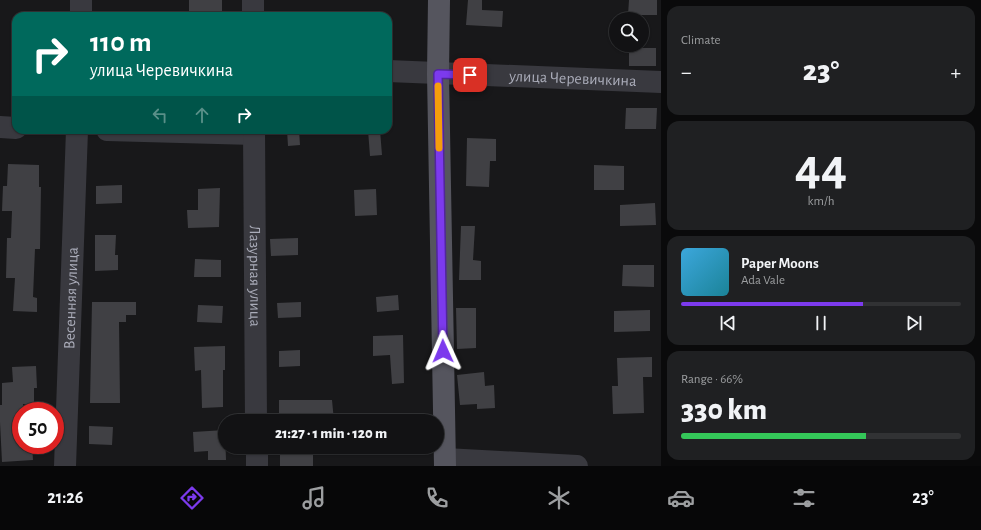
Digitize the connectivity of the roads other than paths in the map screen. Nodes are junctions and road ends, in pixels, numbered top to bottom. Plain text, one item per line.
1 (81, 0) edge
2 (253, 0) edge
3 (438, 0) edge
4 (81, 12) edge
5 (253, 12) edge
6 (392, 71) edge
7 (438, 74) junction
8 (661, 82) edge
9 (0, 127) edge
10 (12, 128) edge
11 (77, 134) edge
12 (254, 134) edge
13 (256, 414) edge
14 (256, 454) edge
15 (445, 463) edge
16 (65, 466) edge
17 (257, 466) edge
18 (577, 466) edge

1 - 4 street
2 - 5 street
3 - 7 main road
6 - 7 street, улица Черевичкина
7 - 8 street, улица Черевичкина
7 - 15 main road
9 - 10 street
11 - 16 street, Весенняя улица
12 - 13 street, Лазурная улица
14 - 17 street
15 - 18 street

